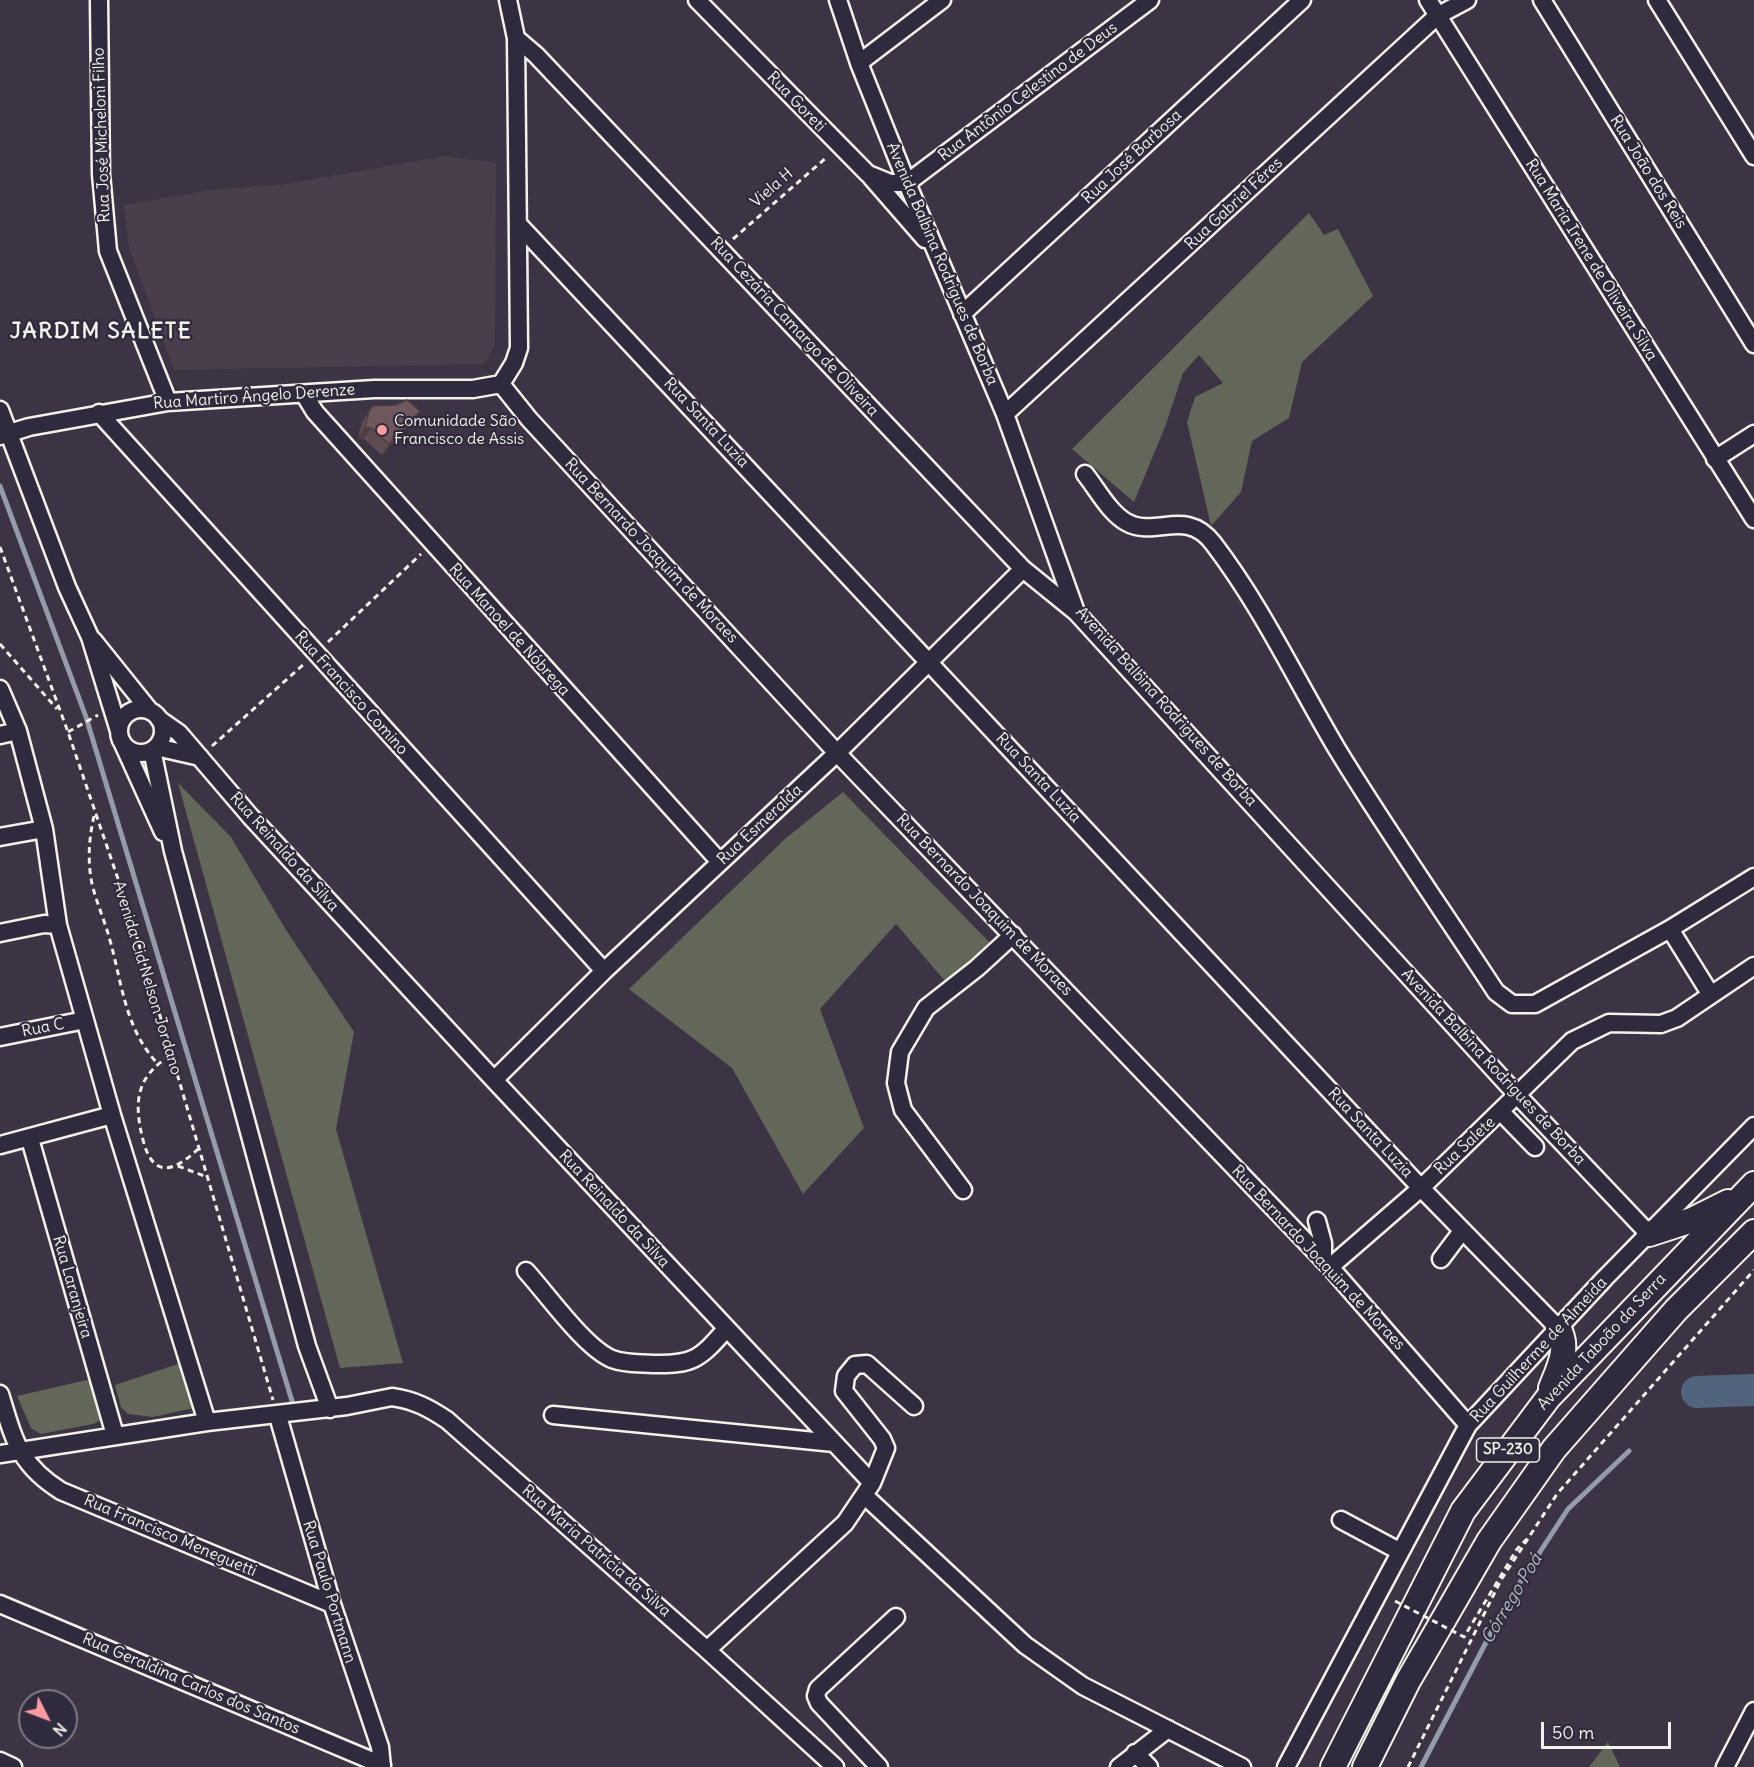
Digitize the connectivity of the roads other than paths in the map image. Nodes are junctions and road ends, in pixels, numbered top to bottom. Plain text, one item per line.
1 (99, 0) edge
2 (508, 0) edge
3 (697, 0) edge
4 (838, 0) edge
5 (942, 0) edge
6 (1150, 0) edge
7 (1302, 0) edge
8 (1428, 0) edge
9 (1467, 0) edge
10 (1542, 0) edge
11 (1657, 0) edge
12 (1437, 16) junction
13 (516, 38) junction
14 (860, 63) junction
15 (1754, 156) edge
16 (868, 174) junction
17 (907, 183) junction
18 (520, 226) junction
19 (936, 251) junction
20 (962, 314) junction
21 (1754, 344) edge
22 (501, 384) junction
23 (304, 394) junction
24 (168, 402) junction
25 (0, 410) edge
26 (99, 413) junction
27 (1005, 414) junction
28 (1754, 434) edge
29 (5, 435) edge
30 (1715, 459) junction
31 (1085, 474) dead end
32 (1754, 519) edge
33 (1023, 569) junction
34 (1076, 612) junction
35 (90, 637) junction
36 (930, 661) junction
37 (0, 688) edge
38 (155, 715) junction
39 (18, 731) junction
40 (0, 735) edge
41 (121, 737) junction
42 (154, 749) junction
43 (837, 753) junction
44 (200, 757) junction
45 (45, 828) junction
46 (0, 837) edge
47 (173, 851) junction
48 (720, 862) junction
49 (1754, 877) edge
50 (58, 925) junction
51 (1670, 929) junction
52 (0, 933) edge
53 (1013, 935) junction
54 (1754, 966) edge
55 (604, 971) junction
56 (1712, 995) junction
57 (85, 1020) junction
58 (0, 1036) edge
59 (494, 1080) junction
60 (1518, 1096) junction
61 (1501, 1112) junction
62 (112, 1115) junction
63 (1754, 1126) edge
64 (30, 1139) junction
65 (0, 1145) edge
66 (1535, 1147) dead end
67 (1421, 1188) junction
68 (963, 1190) dead end
69 (1749, 1190) edge
70 (1317, 1221) dead end
71 (1462, 1231) junction
72 (1754, 1232) edge
73 (1649, 1234) junction
74 (1441, 1259) dead end
75 (1326, 1263) junction
76 (526, 1270) dead end
77 (1558, 1328) junction
78 (726, 1329) junction
79 (0, 1394) edge
80 (1548, 1398) junction
81 (914, 1406) dead end
82 (330, 1409) junction
83 (553, 1415) dead end
84 (278, 1416) junction
85 (207, 1422) junction
86 (1468, 1425) junction
87 (115, 1435) junction
88 (834, 1443) junction
89 (19, 1452) junction
90 (0, 1454) edge
91 (869, 1489) junction
92 (1341, 1520) dead end
93 (1399, 1551) junction
94 (0, 1604) edge
95 (332, 1604) junction
96 (896, 1617) dead end
97 (707, 1650) junction
98 (1754, 1711) edge
99 (1168, 1729) junction
100 (1136, 1754) junction
101 (0, 1761) edge
102 (382, 1766) edge
103 (13, 1767) edge
104 (835, 1767) edge
105 (879, 1767) edge
106 (1119, 1767) edge
107 (1149, 1767) edge
108 (1242, 1767) edge
109 (1286, 1767) edge
110 (1333, 1767) edge
111 (1365, 1767) edge
112 (1725, 1767) edge

1 - 24 street, Rua José Micheloni Filho
2 - 13 street
3 - 16 street, Rua Goreti
4 - 14 street, Avenida Balbina Rodrigues de Borba
5 - 14 street
6 - 17 street, Rua Antônio Celestino de Deus
7 - 20 street, Rua José Barbosa
8 - 12 street, Rua Maria Irene de Oliveira Silva
9 - 12 street, Rua Gabriel Féres
10 - 21 street, Rua João dos Reis
11 - 15 street
12 - 27 street, Rua Gabriel Féres
12 - 30 street, Rua Maria Irene de Oliveira Silva
13 - 18 street
13 - 33 street, Rua Cezária Camargo de Oliveira
14 - 17 street, Avenida Balbina Rodrigues de Borba
16 - 17 street, Rua Goreti
16 - 19 street
17 - 19 street, Avenida Balbina Rodrigues de Borba
18 - 22 street
18 - 36 street, Rua Santa Luzia
19 - 20 street, Avenida Balbina Rodrigues de Borba
20 - 27 street, Avenida Balbina Rodrigues de Borba
22 - 23 street, Rua Martiro Ângelo Derenze
22 - 43 street, Rua Bernardo Joaquim de Moraes
23 - 24 street, Rua Martiro Ângelo Derenze
23 - 48 street, Rua Manoel de Nóbrega
24 - 26 street, Rua Martiro Ângelo Derenze
25 - 29 street
26 - 29 street, Rua Martiro Ângelo Derenze
26 - 55 street, Rua Francisco Comino
27 - 34 street, Avenida Balbina Rodrigues de Borba
28 - 30 street
29 - 35 street
30 - 32 street, Rua Maria Irene de Oliveira Silva
31 - 51 street
33 - 34 street, Rua Cezária Camargo de Oliveira
33 - 36 street, Rua Esmeralda
34 - 60 street, Avenida Balbina Rodrigues de Borba
35 - 38 street
35 - 41 street
36 - 43 street, Rua Esmeralda
36 - 67 street, Rua Santa Luzia
37 - 39 street
38 - 41 street
38 - 42 street
38 - 44 street, Rua Reinaldo da Silva
39 - 40 street
39 - 45 street
41 - 42 street
41 - 47 street
42 - 44 street
42 - 47 street
43 - 48 street, Rua Esmeralda
43 - 53 street, Rua Bernardo Joaquim de Moraes
44 - 59 street, Rua Reinaldo da Silva
45 - 46 street
45 - 50 street
47 - 82 street
48 - 55 street, Rua Esmeralda
49 - 51 street
50 - 52 street
50 - 57 street
51 - 56 street
53 - 68 street
53 - 75 street, Rua Bernardo Joaquim de Moraes
54 - 56 street, Rua Salete
55 - 59 street, Rua Esmeralda
56 - 60 street, Rua Salete
57 - 58 street, Rua C
57 - 62 street
59 - 78 street, Rua Reinaldo da Silva
60 - 61 street, Rua Salete
60 - 73 street, Avenida Balbina Rodrigues de Borba
61 - 66 street
61 - 67 street, Rua Salete
62 - 64 street
62 - 85 street
63 - 73 street, Rua Guilherme de Almeida
64 - 65 street
64 - 87 street, Rua Laranjeira
67 - 71 street, Rua Santa Luzia
67 - 75 street, Rua Salete
69 - 73 highway
69 - 80 highway, Avenida Taboão da Serra / SP-230
70 - 75 street
71 - 74 street
71 - 77 street, Rua Santa Luzia
72 - 111 highway, Avenida Taboão da Serra / SP-230
73 - 77 street, Rua Guilherme de Almeida
75 - 86 street, Rua Bernardo Joaquim de Moraes
76 - 78 street
77 - 80 highway
77 - 86 street, Rua Guilherme de Almeida
78 - 88 street, Rua Reinaldo da Silva
79 - 89 street
80 - 110 highway, Avenida Taboão da Serra / SP-230
81 - 91 street
82 - 84 street, Rua Maria Patrícia da Silva
82 - 97 street, Rua Maria Patrícia da Silva
83 - 88 street
84 - 85 street, Rua Maria Patrícia da Silva
84 - 95 street, Rua Paulo Portmann
85 - 87 street, Rua Maria Patrícia da Silva
86 - 93 street, Rua Guilherme de Almeida
87 - 89 street, Rua Maria Patrícia da Silva
88 - 91 street, Rua Reinaldo da Silva
89 - 90 street, Rua Maria Patrícia da Silva
89 - 95 street, Rua Francisco Meneguetti
91 - 97 street
91 - 99 street, Rua Reinaldo da Silva
92 - 93 street
93 - 109 street, Rua Guilherme de Almeida
94 - 102 street, Rua Geraldina Carlos dos Santos
95 - 102 street, Rua Paulo Portmann
96 - 105 street
97 - 104 street, Rua Maria Patrícia da Silva
98 - 112 street
99 - 100 street
99 - 108 street, Rua Reinaldo da Silva
100 - 106 street
100 - 107 street
101 - 103 street

